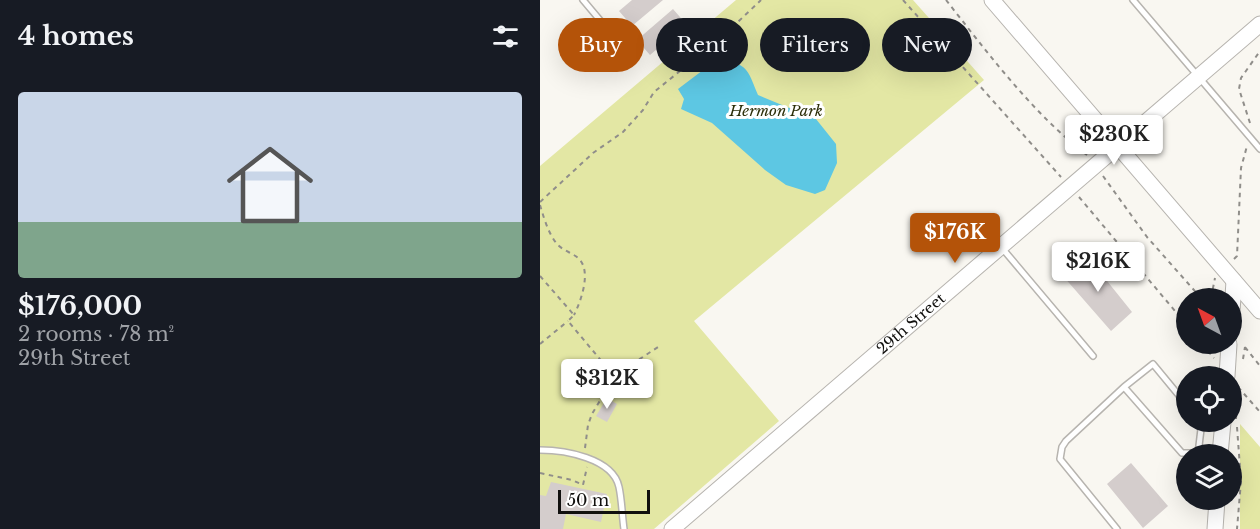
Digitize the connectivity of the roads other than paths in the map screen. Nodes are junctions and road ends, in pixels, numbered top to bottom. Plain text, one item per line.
1 (583, 0) edge
2 (992, 0) edge
3 (1133, 0) edge
4 (598, 18) edge
5 (1260, 24) edge
6 (1198, 77) junction
7 (1118, 146) junction
8 (1260, 149) edge
9 (1001, 247) junction
10 (1234, 280) junction
11 (1234, 288) edge
12 (1260, 311) edge
13 (1093, 356) dead end
14 (1124, 387) junction
15 (1176, 392) edge
16 (1176, 446) edge
17 (540, 450) edge
18 (1216, 510) edge
19 (624, 529) edge
20 (672, 529) edge
21 (1117, 529) edge
22 (1215, 529) edge

1 - 4 lane
2 - 7 street
3 - 6 lane
5 - 6 street, 29th Street
6 - 7 street, 29th Street
6 - 8 lane
7 - 9 street, 29th Street
7 - 10 street
9 - 13 lane
9 - 20 street, 29th Street
10 - 11 street
10 - 12 street
14 - 15 lane
14 - 16 lane
14 - 21 lane
17 - 19 lane
18 - 22 street

